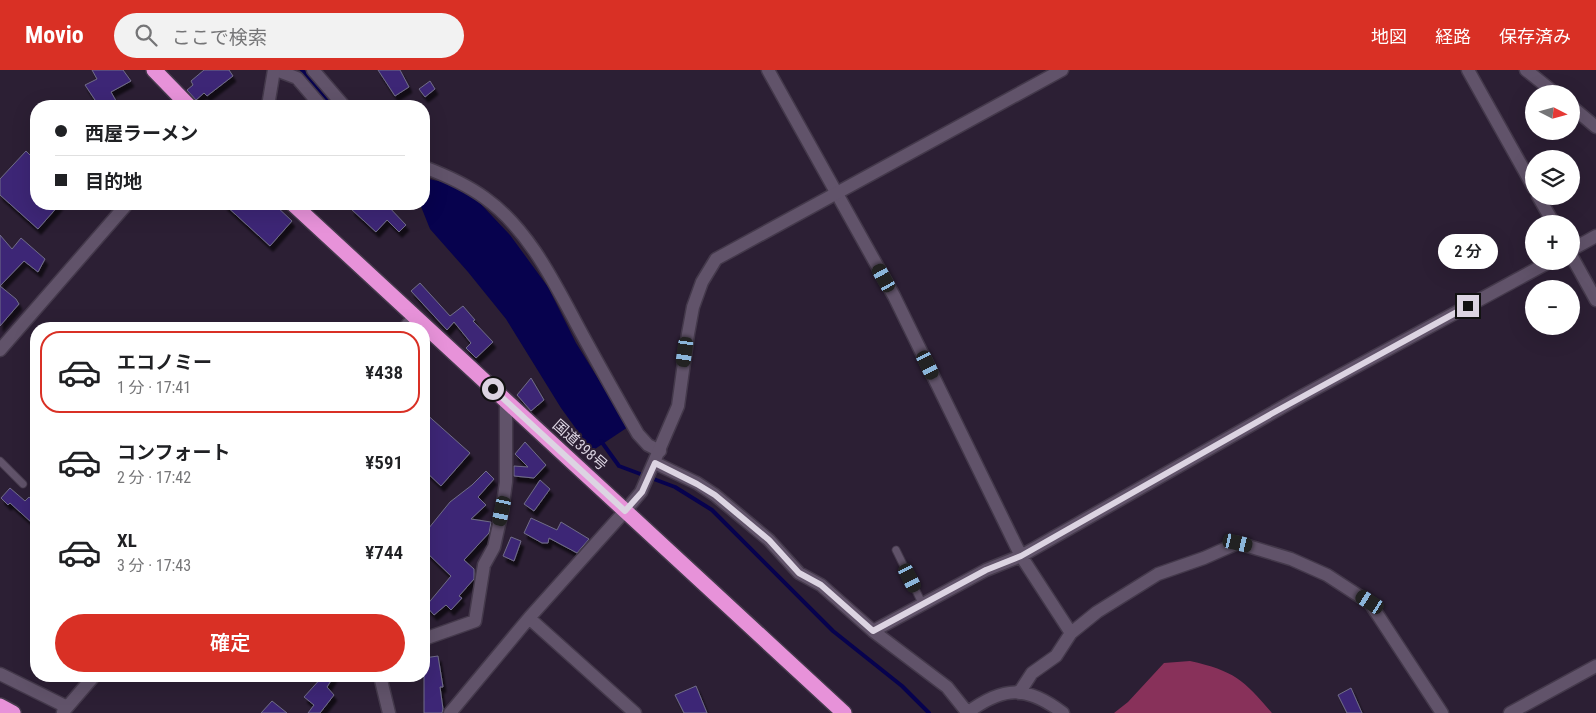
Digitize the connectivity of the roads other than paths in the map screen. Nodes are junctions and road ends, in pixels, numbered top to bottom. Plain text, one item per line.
1 (154, 70) edge
2 (275, 70) edge
3 (313, 70) edge
4 (768, 70) edge
5 (1062, 70) edge
6 (1468, 70) edge
7 (1526, 70) edge
8 (1545, 85) edge
9 (183, 100) edge
10 (269, 100) edge
11 (316, 100) edge
12 (339, 100) edge
13 (1580, 114) edge
14 (1596, 127) edge
15 (430, 169) edge
16 (1525, 172) edge
17 (836, 193) junction
18 (122, 210) edge
19 (300, 210) edge
20 (1596, 236) edge
21 (1580, 245) edge
22 (1534, 270) edge
23 (1579, 270) edge
24 (1596, 300) edge
25 (415, 316) junction
26 (410, 322) edge
27 (421, 322) edge
28 (430, 330) edge
29 (0, 350) edge
30 (506, 402) junction
31 (660, 450) junction
32 (0, 461) edge
33 (654, 466) junction
34 (23, 484) dead end
35 (625, 511) junction
36 (896, 550) dead end
37 (1021, 556) junction
38 (923, 605) junction
39 (529, 618) junction
40 (873, 631) junction
41 (1071, 633) junction
42 (430, 637) edge
43 (1596, 666) edge
44 (0, 674) edge
45 (89, 682) edge
46 (381, 682) edge
47 (1019, 693) junction
48 (0, 706) edge
49 (65, 710) edge
50 (837, 711) edge
51 (14, 713) edge
52 (389, 713) edge
53 (450, 713) edge
54 (635, 713) edge
55 (967, 713) edge
56 (1063, 713) edge
57 (1442, 713) edge
58 (1510, 713) edge

1 - 9 highway
2 - 10 street
2 - 11 street
3 - 12 street
4 - 17 street
5 - 17 street
6 - 16 street
7 - 8 street
13 - 14 street
15 - 31 street
17 - 31 street
17 - 37 street
18 - 29 street
19 - 25 highway, 国道398号
20 - 21 street
22 - 37 street
23 - 24 street
25 - 26 street
25 - 27 highway, 国道398号
28 - 30 highway, 国道398号
30 - 35 highway, 国道398号
30 - 42 street
31 - 33 street
32 - 34 lane
33 - 35 street
33 - 40 street
35 - 39 street
35 - 50 highway, 国道398号
36 - 38 lane
37 - 38 street
37 - 41 street
38 - 40 street
39 - 53 street
39 - 54 street
40 - 55 street
41 - 47 street
41 - 57 street
43 - 58 street
44 - 49 street
45 - 49 street
46 - 52 street
47 - 55 street
47 - 56 street
48 - 51 highway

